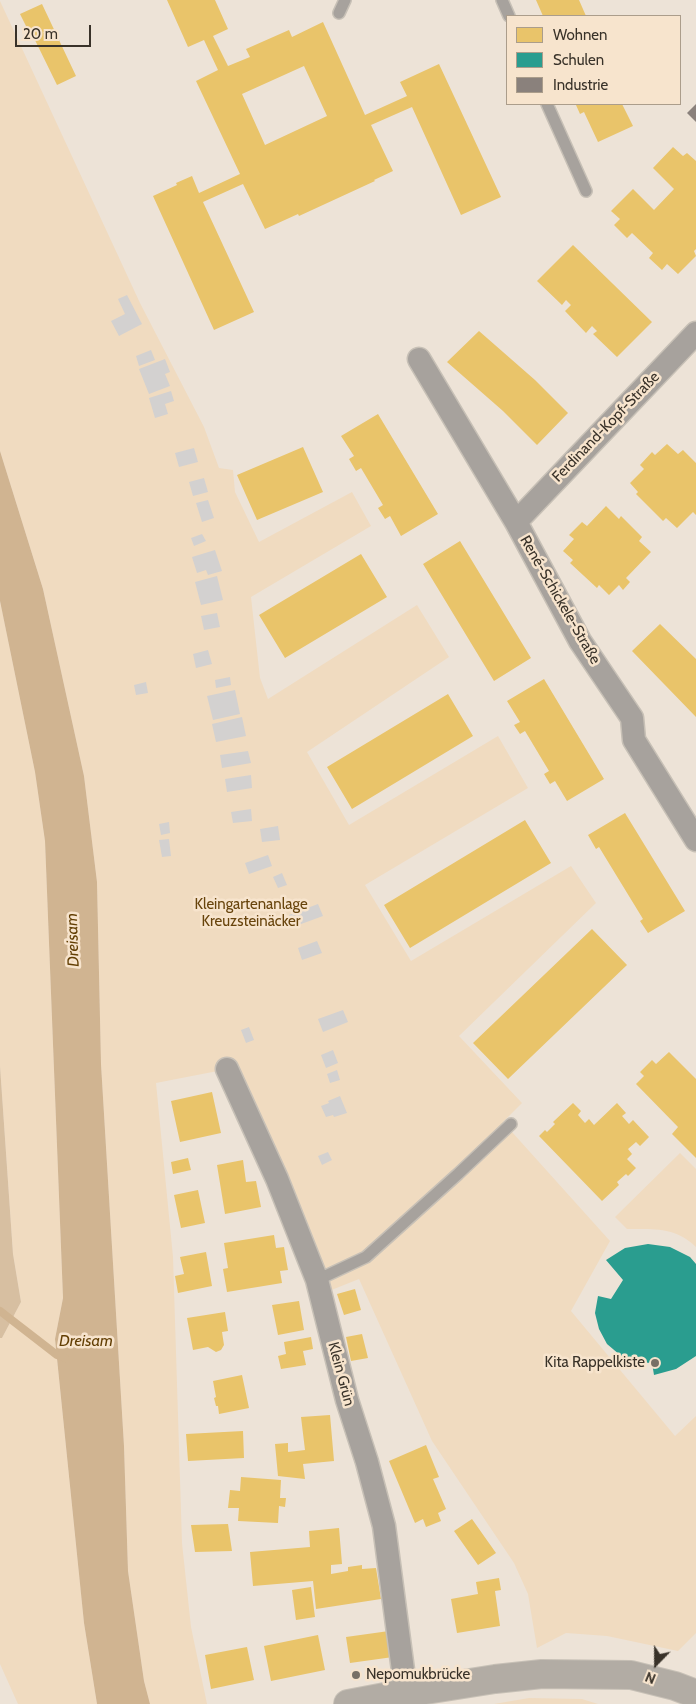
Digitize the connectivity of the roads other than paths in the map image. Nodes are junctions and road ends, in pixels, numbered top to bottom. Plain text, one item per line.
1 (345, 0) edge
2 (502, 0) edge
3 (339, 13) dead end
4 (509, 15) edge
5 (547, 105) edge
6 (586, 191) dead end
7 (696, 333) edge
8 (419, 359) dead end
9 (516, 522) junction
10 (696, 840) edge
11 (228, 1069) dead end
12 (511, 1124) dead end
13 (318, 1280) junction
14 (406, 1692) junction
15 (696, 1694) edge
16 (348, 1704) edge

1 - 3 lane
2 - 4 lane
5 - 6 lane
7 - 9 street, Ferdinand-Kopf-Straße
8 - 9 street, René-Schickele-Straße
9 - 10 street, René-Schickele-Straße
11 - 13 street, Klein Grün
12 - 13 lane
13 - 14 street, Klein Grün
14 - 15 main road
14 - 16 main road

